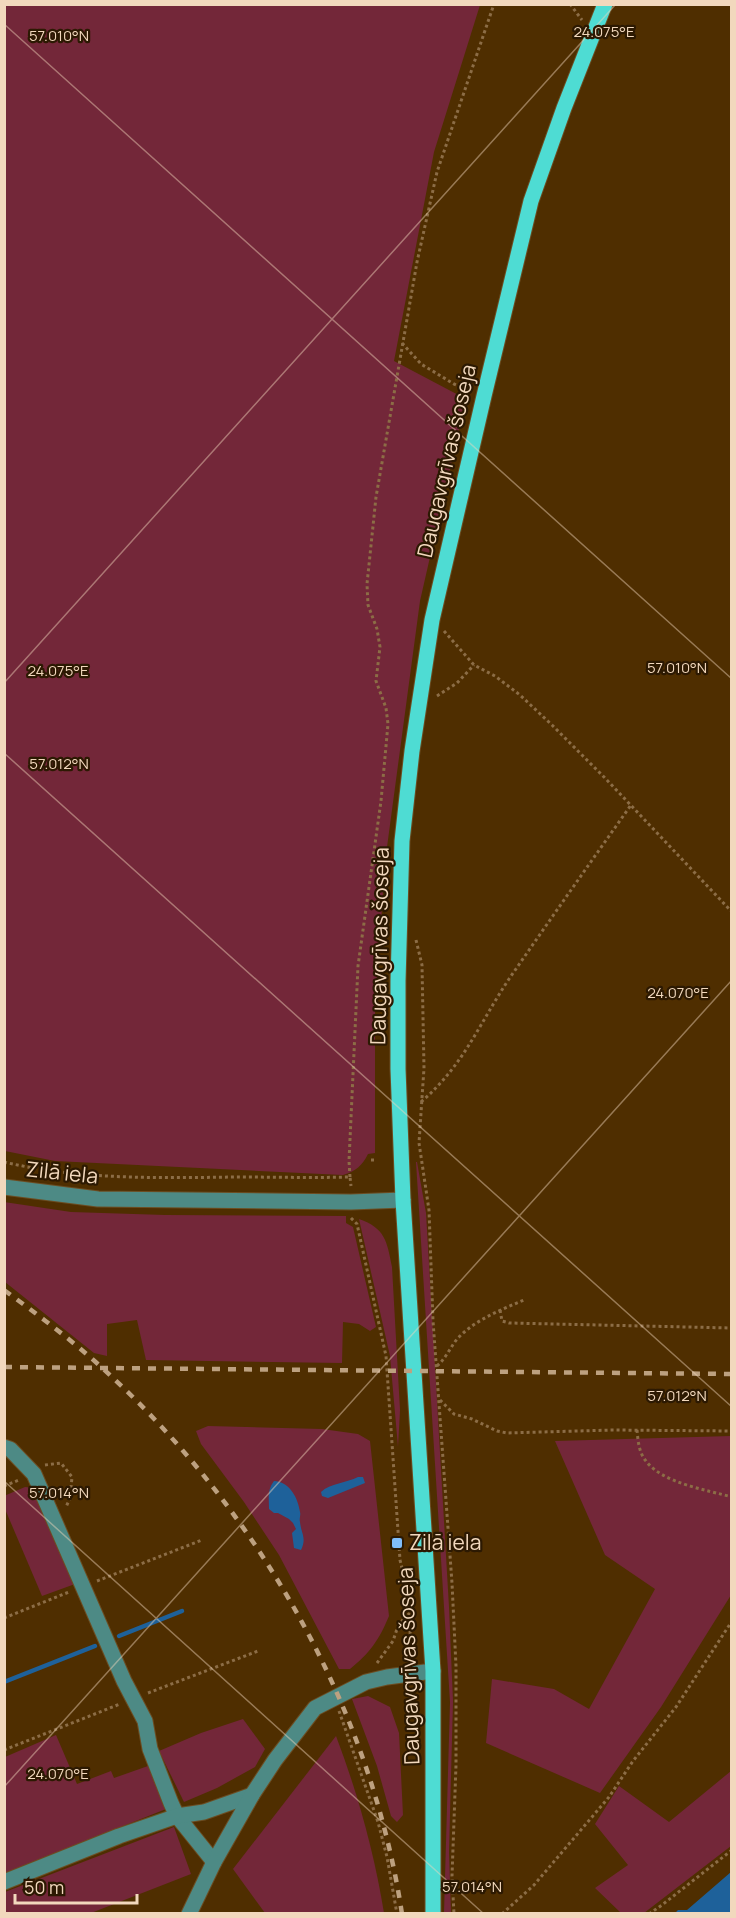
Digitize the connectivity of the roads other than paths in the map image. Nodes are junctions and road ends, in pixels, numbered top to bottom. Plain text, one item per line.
1 (605, 4) edge
2 (4, 1187) edge
3 (403, 1200) junction
4 (4, 1447) edge
5 (433, 1671) junction
6 (252, 1795) junction
7 (177, 1816) junction
8 (214, 1862) junction
9 (4, 1882) edge
10 (185, 1912) edge
11 (434, 1914) edge

1 - 3 main road, Daugavgrīvas šoseja
2 - 3 street, Zilā iela
3 - 5 main road, Daugavgrīvas šoseja
4 - 7 street
5 - 6 street
5 - 11 main road, Daugavgrīvas šoseja
6 - 7 street
6 - 8 street
7 - 8 street
7 - 9 street
8 - 10 street

